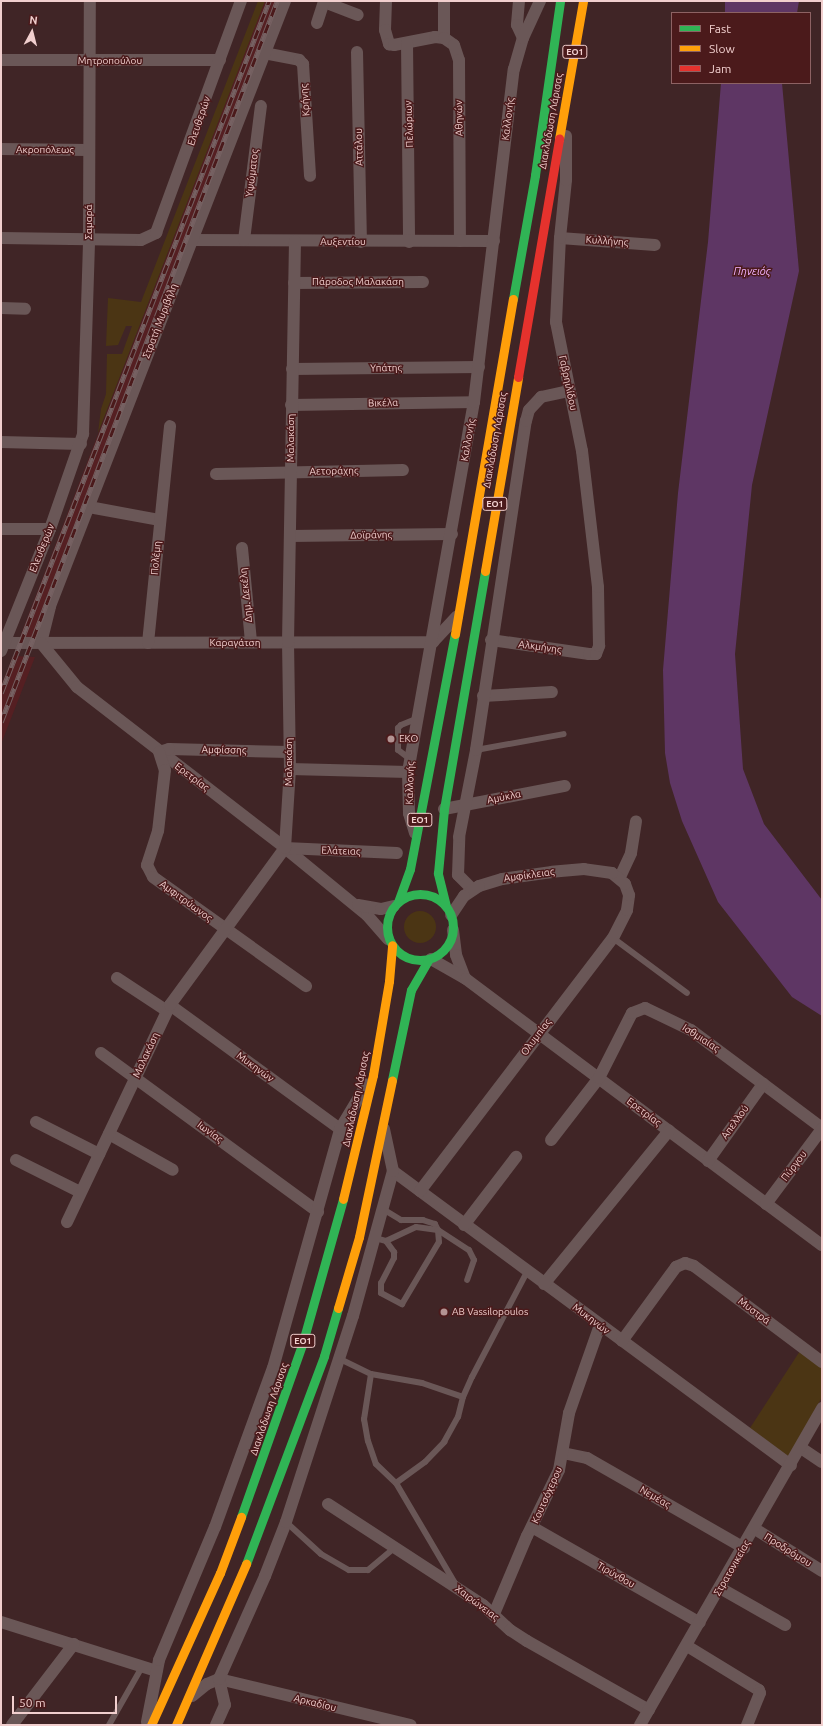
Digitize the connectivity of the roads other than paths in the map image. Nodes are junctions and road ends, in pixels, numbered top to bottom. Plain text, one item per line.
1 (90, 1) edge
2 (242, 1) edge
3 (285, 1) edge
4 (386, 1) edge
5 (444, 1) edge
6 (519, 1) edge
7 (540, 1) edge
8 (560, 1) edge
9 (583, 1) edge
10 (324, 2) edge
11 (358, 15) dead end
12 (317, 23) dead end
13 (444, 38) junction
14 (523, 38) junction
15 (407, 43) junction
16 (357, 52) dead end
17 (264, 53) junction
18 (1, 60) edge
19 (220, 60) junction
20 (89, 61) junction
21 (566, 103) junction
22 (261, 106) dead end
23 (1, 149) edge
24 (89, 150) junction
25 (310, 176) dead end
26 (1, 238) edge
27 (89, 238) junction
28 (560, 238) junction
29 (192, 240) junction
30 (244, 240) junction
31 (294, 241) junction
32 (460, 241) junction
33 (494, 241) junction
34 (361, 242) junction
35 (409, 242) junction
36 (655, 245) dead end
37 (423, 282) dead end
38 (294, 283) junction
39 (1, 308) edge
40 (24, 309) dead end
41 (479, 367) junction
42 (292, 369) junction
43 (569, 391) junction
44 (474, 402) junction
45 (291, 405) junction
46 (170, 426) dead end
47 (1, 442) edge
48 (81, 444) junction
49 (403, 470) dead end
50 (291, 472) junction
51 (216, 474) dead end
52 (88, 508) junction
53 (494, 512) junction
54 (159, 520) junction
55 (1, 529) edge
56 (50, 529) junction
57 (452, 534) junction
58 (290, 536) junction
59 (242, 548) dead end
60 (504, 559) junction
61 (458, 615) junction
62 (491, 640) junction
63 (251, 642) junction
64 (288, 642) junction
65 (433, 642) junction
66 (40, 643) junction
67 (148, 643) junction
68 (2, 646) edge
69 (589, 654) joint
70 (552, 692) dead end
71 (483, 696) junction
72 (418, 718) junction
73 (564, 734) dead end
74 (476, 750) junction
75 (159, 752) junction
76 (289, 752) junction
77 (411, 759) junction
78 (290, 769) junction
79 (408, 772) junction
80 (565, 786) dead end
81 (464, 805) junction
82 (444, 809) junction
83 (636, 821) dead end
84 (416, 840) junction
85 (285, 848) junction
86 (397, 853) dead end
87 (620, 878) junction
88 (472, 889) junction
89 (351, 902) junction
90 (396, 904) junction
91 (448, 910) junction
92 (226, 930) junction
93 (453, 930) junction
94 (613, 938) junction
95 (390, 942) junction
96 (429, 959) junction
97 (117, 978) dead end
98 (466, 980) junction
99 (306, 986) dead end
100 (687, 992) dead end
101 (168, 1008) junction
102 (538, 1034) junction
103 (101, 1053) dead end
104 (373, 1075) junction
105 (135, 1078) junction
106 (599, 1078) junction
107 (763, 1084) junction
108 (36, 1122) dead end
109 (384, 1126) junction
110 (340, 1129) junction
111 (822, 1129) edge
112 (669, 1131) junction
113 (110, 1134) junction
114 (552, 1140) dead end
115 (99, 1154) junction
116 (516, 1157) dead end
117 (16, 1160) dead end
118 (708, 1161) junction
119 (173, 1170) dead end
120 (393, 1171) junction
121 (420, 1191) junction
122 (80, 1192) junction
123 (766, 1204) junction
124 (383, 1209) junction
125 (318, 1212) junction
126 (67, 1222) dead end
127 (464, 1225) junction
128 (438, 1230) junction
129 (381, 1239) junction
130 (822, 1245) edge
131 (527, 1272) junction
132 (468, 1280) dead end
133 (544, 1284) junction
134 (600, 1326) junction
135 (622, 1341) junction
136 (340, 1359) junction
137 (822, 1362) edge
138 (371, 1374) junction
139 (463, 1397) junction
140 (822, 1408) edge
141 (801, 1448) junction
142 (563, 1453) junction
143 (822, 1462) edge
144 (791, 1466) junction
145 (396, 1483) junction
146 (328, 1504) dead end
147 (286, 1522) junction
148 (532, 1527) junction
149 (755, 1529) junction
150 (395, 1547) junction
151 (744, 1548) junction
152 (822, 1571) edge
153 (458, 1588) junction
154 (720, 1588) junction
155 (494, 1614) junction
156 (1, 1622) edge
157 (700, 1622) junction
158 (785, 1625) dead end
159 (74, 1644) junction
160 (687, 1646) junction
161 (142, 1666) junction
162 (156, 1670) junction
163 (219, 1678) junction
164 (186, 1704) junction
165 (649, 1710) junction
166 (361, 1720) edge
167 (12, 1725) edge
168 (109, 1725) edge
169 (147, 1725) edge
170 (151, 1725) edge
171 (176, 1725) edge
172 (216, 1725) edge
173 (411, 1725) edge
174 (640, 1725) edge
175 (747, 1725) edge

1 - 20 street, Σαμαρά
2 - 19 street, Ελευθερών
3 - 17 street, Στρατή Μυριβήλη
4 - 15 street
5 - 13 street
6 - 14 street
7 - 14 street, Καλλoνής
8 - 61 main road, Διακλάδωση Λάρισας / ΕΟ1
9 - 21 main road, Διακλάδωση Λάρισας / ΕΟ1
10 - 11 street
10 - 12 street
13 - 15 street
13 - 32 street, Αθηνών
14 - 33 street, Καλλoνής
15 - 35 street, Πελώριων
16 - 34 street, Αττάλου
17 - 25 street, Κρήνης
17 - 29 street, Στρατή Μυριβήλη
18 - 20 street, Μητροπούλου
19 - 20 street, Μητροπούλου
19 - 27 street, Ελευθερών
20 - 24 street, Σαμαρά
21 - 28 street, Γαβρηιλίδου
21 - 53 main road, Διακλάδωση Λάρισας / ΕΟ1
22 - 30 street, Υψώματος
23 - 24 street, Ακροπόλεως
24 - 27 street, Σαμαρά
26 - 27 street
27 - 48 street, Σαμαρά
28 - 36 street, Κυλλήνης
28 - 43 street, Γαβρηιλίδου
29 - 30 street, Αυξεντίου
29 - 52 street, Στρατή Μυριβήλη
30 - 31 street, Αυξεντίου
31 - 34 street, Αυξεντίου
31 - 38 street, Μαλακάση
32 - 33 street, Αυξεντίου
32 - 35 street, Αυξεντίου
33 - 41 street, Καλλoνής
34 - 35 street, Αυξεντίου
37 - 38 street, Πάροδος Μαλακάση
38 - 42 street, Μαλακάση
39 - 40 street
41 - 42 street, Υπάτης
41 - 44 street, Καλλoνής
42 - 45 street, Μαλακάση
43 - 60 street
43 - 69 street, Γαβρηιλίδου
44 - 45 street, Βικέλα
44 - 57 street, Καλλoνής
45 - 50 street, Μαλακάση
46 - 54 street, Πολέμη
47 - 48 street
48 - 56 street, Ελευθερών
49 - 50 street, Αετοράχης
50 - 51 street, Αετοράχης
50 - 58 street, Μαλακάση
52 - 54 street
52 - 66 street, Στρατή Μυριβήλη
53 - 60 street
53 - 82 main road, Διακλάδωση Λάρισας / ΕΟ1
54 - 67 street, Πολέμη
55 - 56 street
56 - 68 street, Ελευθερών
57 - 58 street, Δοϊράνης
57 - 65 street, Καλλoνής
58 - 64 street, Μαλακάση
59 - 63 street, Δημ. Δεκέλη
60 - 62 street
61 - 65 street
61 - 84 main road, Διακλάδωση Λάρισας / ΕΟ1
62 - 69 street, Αλκμήνης
62 - 71 street
63 - 64 street, Καραγάτση
63 - 67 street, Καραγάτση
64 - 65 street, Καραγάτση
64 - 76 street, Μαλακάση
65 - 72 street, Καλλoνής
66 - 67 street, Καραγάτση
66 - 68 street, Καραγάτση
66 - 75 street, Ερετρίας
70 - 71 street
71 - 74 street
72 - 77 street, Καλλoνής
72 - 77 lane
73 - 74 lane
74 - 81 street
75 - 76 street, Αμφίσσης
75 - 85 street, Ερετρίας
75 - 92 street, Αμφιτρύωνος
76 - 78 street, Μαλακάση
77 - 79 street, Καλλoνής
78 - 79 street
78 - 85 street, Μαλακάση
79 - 84 street, Καλλoνής
80 - 81 street, Αμύκλα
81 - 82 street, Αμύκλα
81 - 88 street
82 - 91 main road, Διακλάδωση Λάρισας / ΕΟ1
83 - 87 street
84 - 90 main road, Διακλάδωση Λάρισας / ΕΟ1
85 - 86 street, Ελάτειας
85 - 89 street, Ερετρίας
85 - 92 street, Μαλακάση
87 - 88 street, Αμφίκλειας
87 - 94 street, Ολυμπίας
88 - 91 street
89 - 90 street, Ερετρίας
89 - 95 street, Ερετρίας
90 - 91 main road
90 - 95 main road, ΕΟ1
91 - 93 main road, ΕΟ1
92 - 99 street, Αμφιτρύωνος
92 - 101 street, Μαλακάση
93 - 96 main road, ΕΟ1
93 - 98 street
94 - 100 lane
94 - 102 street, Ολυμπίας
95 - 96 main road
95 - 104 main road, Διακλάδωση Λάρισας / ΕΟ1
96 - 98 street, Ερετρίας
96 - 109 main road, ΕΟ1
97 - 101 street, Μυκηνών
98 - 102 street, Ερετρίας
101 - 105 street, Μαλακάση
101 - 110 street, Μυκηνών
102 - 106 street, Ερετρίας
102 - 121 street, Ολυμπίας
103 - 105 street, Ιωνίας
104 - 110 street
104 - 170 main road, Διακλάδωση Λάρισας / ΕΟ1
105 - 113 street, Μαλακάση
105 - 125 street, Ιωνίας
106 - 107 street, Ισθμιαίας
106 - 112 street, Ερετρίας
106 - 114 street, Ισθμιαίας
107 - 111 street, Ισθμιαίας
107 - 118 street, Απελλού
108 - 115 street
109 - 120 street
109 - 164 main road, ΕΟ1
110 - 125 street
111 - 123 street, Πύργου
112 - 118 street, Ερετρίας
112 - 133 street
113 - 115 street, Μαλακάση
113 - 119 street
115 - 122 street, Μαλακάση
116 - 127 street
117 - 122 street
118 - 123 street, Ερετρίας
120 - 121 street, Μυκηνών
120 - 124 street
121 - 127 street, Μυκηνών
122 - 126 street, Μαλακάση
123 - 130 street, Ερετρίας
124 - 128 lane
124 - 129 street
125 - 162 street
127 - 131 street, Μυκηνών
128 - 129 lane
128 - 129 lane
128 - 132 lane
129 - 136 street
131 - 133 street, Μυκηνών
131 - 139 lane
133 - 134 street, Μυκηνών
134 - 135 street, Μυκηνών
134 - 142 street, Κουτσόχερου
135 - 137 street, Μυστρά
135 - 144 street, Μυκηνών
136 - 138 lane
136 - 147 street
138 - 139 lane
138 - 145 lane
139 - 145 lane
140 - 141 street, Στρατονικείας
141 - 143 street
141 - 144 street, Στρατονικείας
142 - 148 street, Κουτσόχερου
142 - 151 street, Νεμέας
144 - 149 street, Στρατονικείας
145 - 153 lane
146 - 150 street, Χαιρώνειας
147 - 150 lane
147 - 163 street
148 - 155 street, Κουτσόχερου
148 - 157 street, Τιρύνθου
149 - 151 street, Στρατονικείας
149 - 152 street, Προδρόμου
150 - 153 street, Χαιρώνειας
151 - 154 street, Στρατονικείας
153 - 155 street, Χαιρώνειας
154 - 157 street, Στρατονικείας
154 - 158 street
155 - 165 street, Χαιρώνειας
156 - 159 street
157 - 160 street, Στρατονικείας
159 - 161 street
159 - 167 street
160 - 165 street, Στρατονικείας
160 - 175 street
161 - 162 street
161 - 168 lane
162 - 169 street
163 - 164 street
163 - 166 street, Αρκαδίου
163 - 172 street
164 - 171 main road, ΕΟ1
165 - 174 street, Στρατονικείας
166 - 173 street, Αρκαδίου

